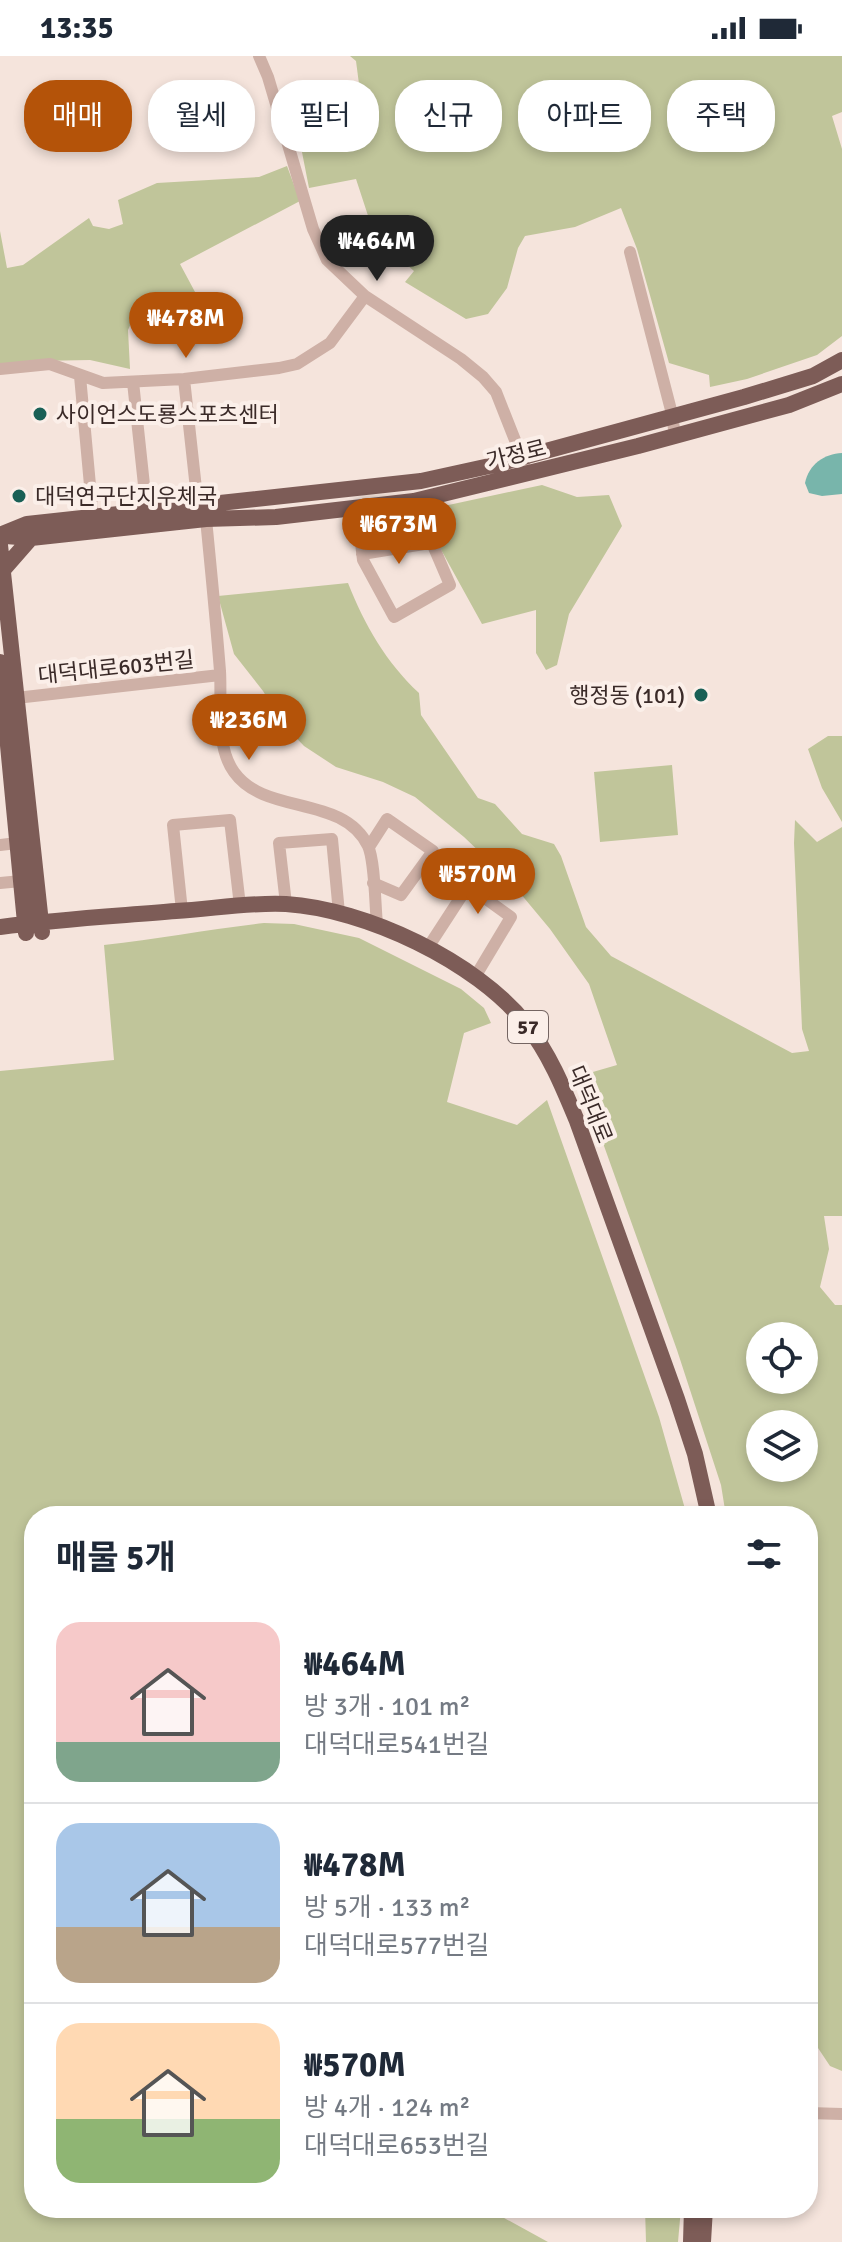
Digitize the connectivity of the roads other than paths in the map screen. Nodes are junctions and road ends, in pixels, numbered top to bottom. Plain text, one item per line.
1 (259, 56) edge
2 (630, 252) dead end
3 (365, 296) junction
4 (842, 360) edge
5 (0, 369) edge
6 (80, 376) junction
7 (184, 379) junction
8 (133, 382) junction
9 (842, 384) edge
10 (672, 416) junction
11 (675, 435) junction
12 (522, 456) junction
13 (527, 474) junction
14 (414, 501) junction
15 (357, 508) junction
16 (147, 513) junction
17 (202, 513) junction
18 (93, 518) junction
19 (0, 535) edge
20 (31, 538) junction
21 (430, 543) junction
22 (0, 545) edge
23 (362, 554) junction
24 (3, 570) junction
25 (0, 662) edge
26 (220, 675) junction
27 (7, 698) edge
28 (4, 751) edge
29 (347, 823) junction
30 (332, 839) junction
31 (17, 843) junction
32 (0, 845) edge
33 (369, 847) junction
34 (21, 881) junction
35 (0, 883) edge
36 (373, 883) junction
37 (286, 904) junction
38 (240, 906) junction
39 (182, 911) junction
40 (339, 913) junction
41 (377, 924) junction
42 (0, 927) edge
43 (34, 929) junction
44 (0, 938) edge
45 (427, 949) junction
46 (475, 977) junction
47 (698, 1506) edge
48 (707, 1506) edge
49 (818, 2113) edge
50 (842, 2114) edge
51 (692, 2218) edge
52 (704, 2218) edge
53 (691, 2242) edge
54 (703, 2242) edge

1 - 3 street
2 - 10 street
3 - 7 street
3 - 12 street
4 - 10 main road, 가정로
5 - 6 street
6 - 8 street
6 - 18 street
7 - 8 street
7 - 17 street
8 - 16 street
9 - 11 main road, 가정로
10 - 11 street
10 - 12 main road, 가정로
11 - 13 main road, 가정로
12 - 13 street
12 - 17 main road, 가정로
13 - 14 main road, 가정로
14 - 15 main road, 가정로
14 - 21 street
15 - 17 main road, 가정로
15 - 23 street
16 - 17 main road, 가정로
16 - 18 main road, 가정로
17 - 20 main road, 가정로
17 - 26 street
18 - 19 main road, 가정로
19 - 20 main road, 가정로
20 - 24 main road
21 - 23 street
21 - 23 street
22 - 24 main road
24 - 27 main road
25 - 27 main road
26 - 27 street, 대덕대로603번길
26 - 29 street
27 - 28 main road
27 - 43 main road
28 - 31 main road
29 - 30 street
29 - 33 street
30 - 37 street
30 - 40 street
31 - 32 street
31 - 34 main road
33 - 36 street
33 - 36 street
34 - 35 street
34 - 43 main road
36 - 41 street
37 - 38 main road, 대덕대로 / 57
37 - 40 main road, 대덕대로 / 57
38 - 39 main road, 대덕대로 / 57
38 - 39 street
39 - 43 main road, 대덕대로 / 57
40 - 41 main road, 대덕대로 / 57
41 - 45 main road, 대덕대로 / 57
42 - 43 main road
43 - 44 main road
43 - 47 main road, 대덕대로 / 57
45 - 46 main road, 대덕대로 / 57
45 - 46 street
46 - 48 main road, 대덕대로 / 57
49 - 50 street
51 - 53 main road
52 - 54 main road

